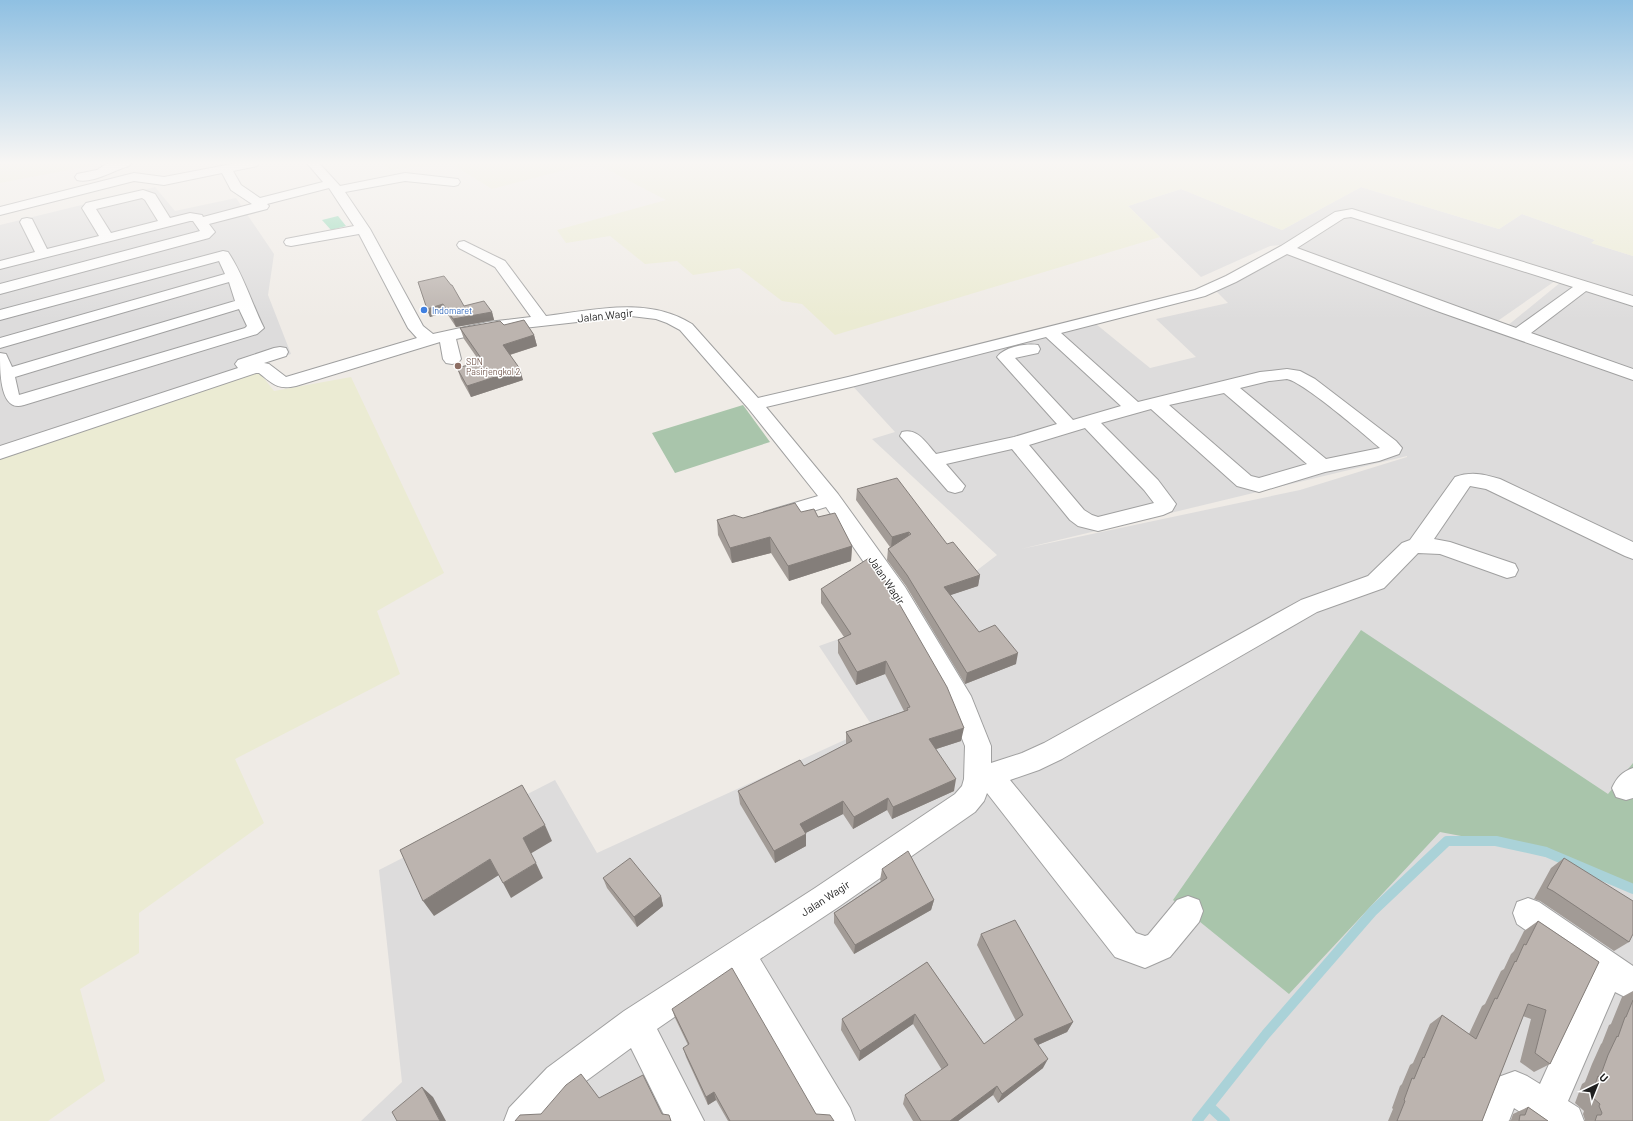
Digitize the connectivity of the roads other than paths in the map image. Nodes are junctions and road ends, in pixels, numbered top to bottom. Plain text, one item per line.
1 (93, 215) edge
2 (161, 215) edge
3 (226, 215) edge
4 (354, 215) edge
5 (1340, 215) edge
6 (1359, 215) edge
7 (28, 222) dead end
8 (201, 222) junction
9 (166, 223) junction
10 (363, 229) junction
11 (107, 238) junction
12 (291, 242) dead end
13 (464, 245) dead end
14 (1286, 249) junction
15 (43, 254) junction
16 (0, 265) edge
17 (234, 276) junction
18 (1584, 285) junction
19 (0, 290) edge
20 (1633, 301) edge
21 (244, 303) junction
22 (0, 315) edge
23 (542, 322) junction
24 (1049, 331) junction
25 (1518, 334) junction
26 (439, 337) junction
27 (0, 343) edge
28 (1062, 343) junction
29 (280, 352) dead end
30 (452, 359) dead end
31 (3, 366) edge
32 (1633, 375) edge
33 (1227, 386) junction
34 (1155, 403) junction
35 (754, 404) junction
36 (1134, 408) junction
37 (1088, 421) junction
38 (1069, 426) junction
39 (909, 436) dead end
40 (1017, 442) junction
41 (0, 445) edge
42 (0, 454) edge
43 (932, 461) junction
44 (1322, 466) junction
45 (955, 486) dead end
46 (831, 499) junction
47 (751, 523) edge
48 (1418, 544) junction
49 (1633, 551) edge
50 (1507, 570) dead end
51 (984, 777) junction
52 (1188, 911) dead end
53 (1528, 913) dead end
54 (739, 954) junction
55 (1621, 977) edge
56 (636, 1023) junction
57 (1557, 1114) edge
58 (522, 1121) edge
59 (686, 1121) edge
60 (837, 1121) edge
61 (1491, 1121) edge

1 - 11 street
2 - 9 street
3 - 8 street
4 - 10 street
5 - 14 street
6 - 18 street
7 - 15 street
8 - 9 street
8 - 19 street
9 - 11 street
10 - 12 street
10 - 26 street
11 - 15 street
13 - 23 street
14 - 24 street
14 - 25 street
15 - 16 street
17 - 21 street
17 - 22 street
17 - 27 street
18 - 20 street
18 - 25 street
21 - 31 street
21 - 31 street
23 - 26 street, Jalan Wagir
23 - 35 street, Jalan Wagir
24 - 28 street
24 - 35 street
25 - 32 street
26 - 30 street
26 - 42 street, Jalan Wagir
28 - 36 street
28 - 38 street
29 - 41 street
33 - 34 street
33 - 44 street
33 - 44 street
34 - 36 street
34 - 44 street
35 - 46 street, Jalan Wagir
36 - 37 street
37 - 38 street
37 - 40 street
38 - 40 street
39 - 43 street
40 - 43 street
43 - 45 street
46 - 47 street
46 - 51 street, Jalan Wagir
48 - 49 street
48 - 50 street
48 - 51 street
51 - 52 street
51 - 54 street, Jalan Wagir
53 - 55 street
54 - 56 street, Jalan Wagir
54 - 60 street
55 - 57 street
56 - 58 street, Jalan Wagir
56 - 59 street
57 - 61 street

